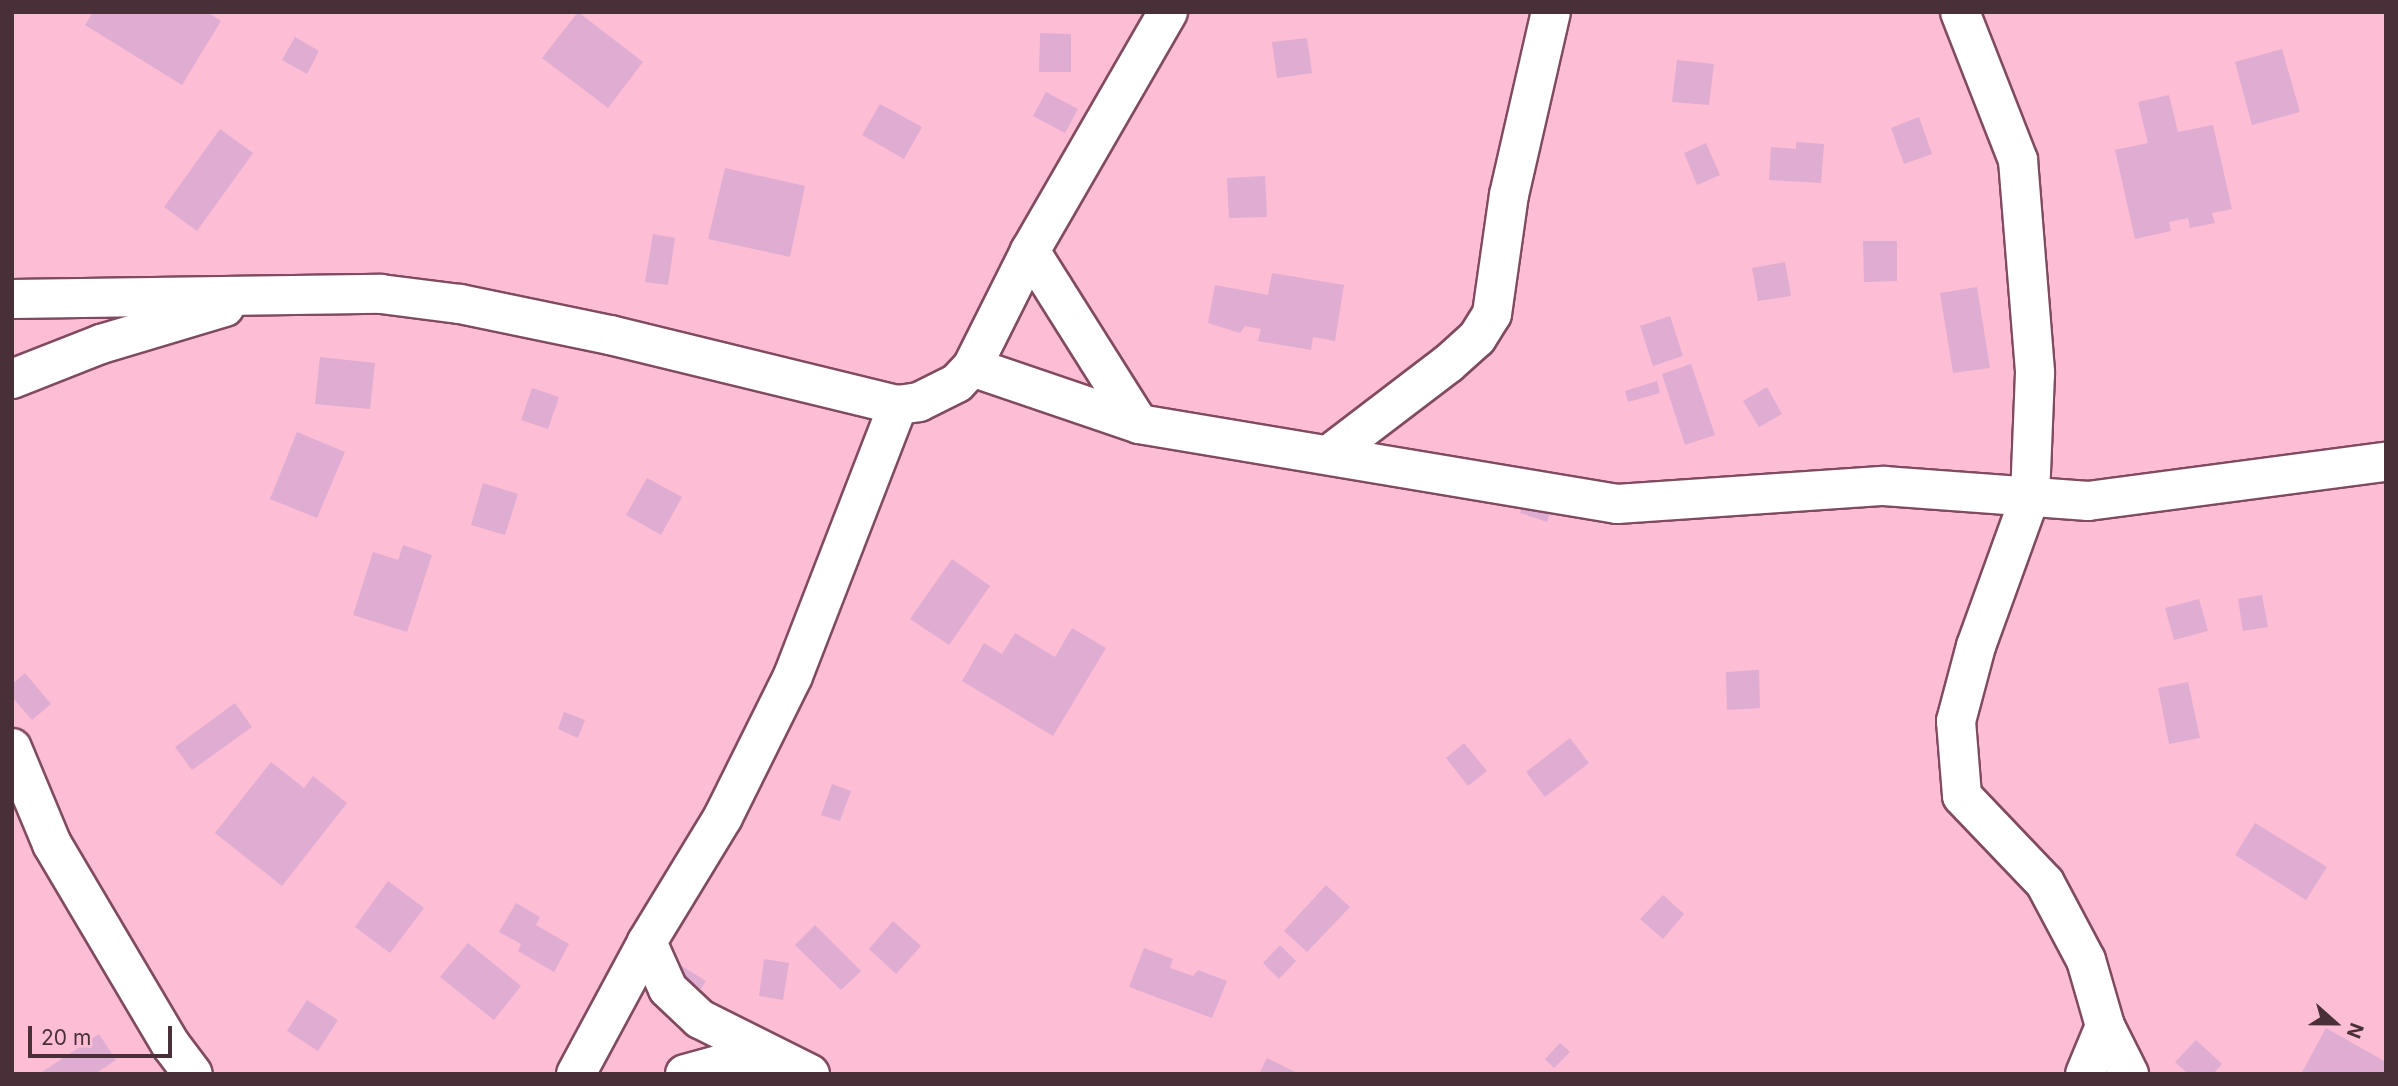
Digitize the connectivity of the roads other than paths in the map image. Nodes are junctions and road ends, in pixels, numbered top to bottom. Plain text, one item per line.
1 (1168, 12) edge
2 (1551, 12) edge
3 (1960, 12) edge
4 (1030, 251) junction
5 (264, 295) junction
6 (12, 299) edge
7 (972, 367) junction
8 (12, 379) edge
9 (898, 405) junction
10 (1139, 424) junction
11 (1331, 453) junction
12 (2386, 462) edge
13 (2030, 497) junction
14 (12, 748) edge
15 (647, 942) junction
16 (2105, 1026) junction
17 (797, 1069) edge
18 (194, 1074) edge
19 (576, 1074) edge
20 (685, 1074) edge
21 (2085, 1074) edge
22 (2129, 1074) edge

1 - 4 street
2 - 11 street
3 - 13 street
4 - 7 street
4 - 10 street
5 - 6 street
5 - 8 street
5 - 9 street
7 - 9 street
7 - 10 street
9 - 15 street
10 - 11 street
11 - 13 street
12 - 13 street
13 - 16 street
14 - 18 street
15 - 17 street
15 - 19 street
16 - 21 street
16 - 22 street
17 - 20 street

